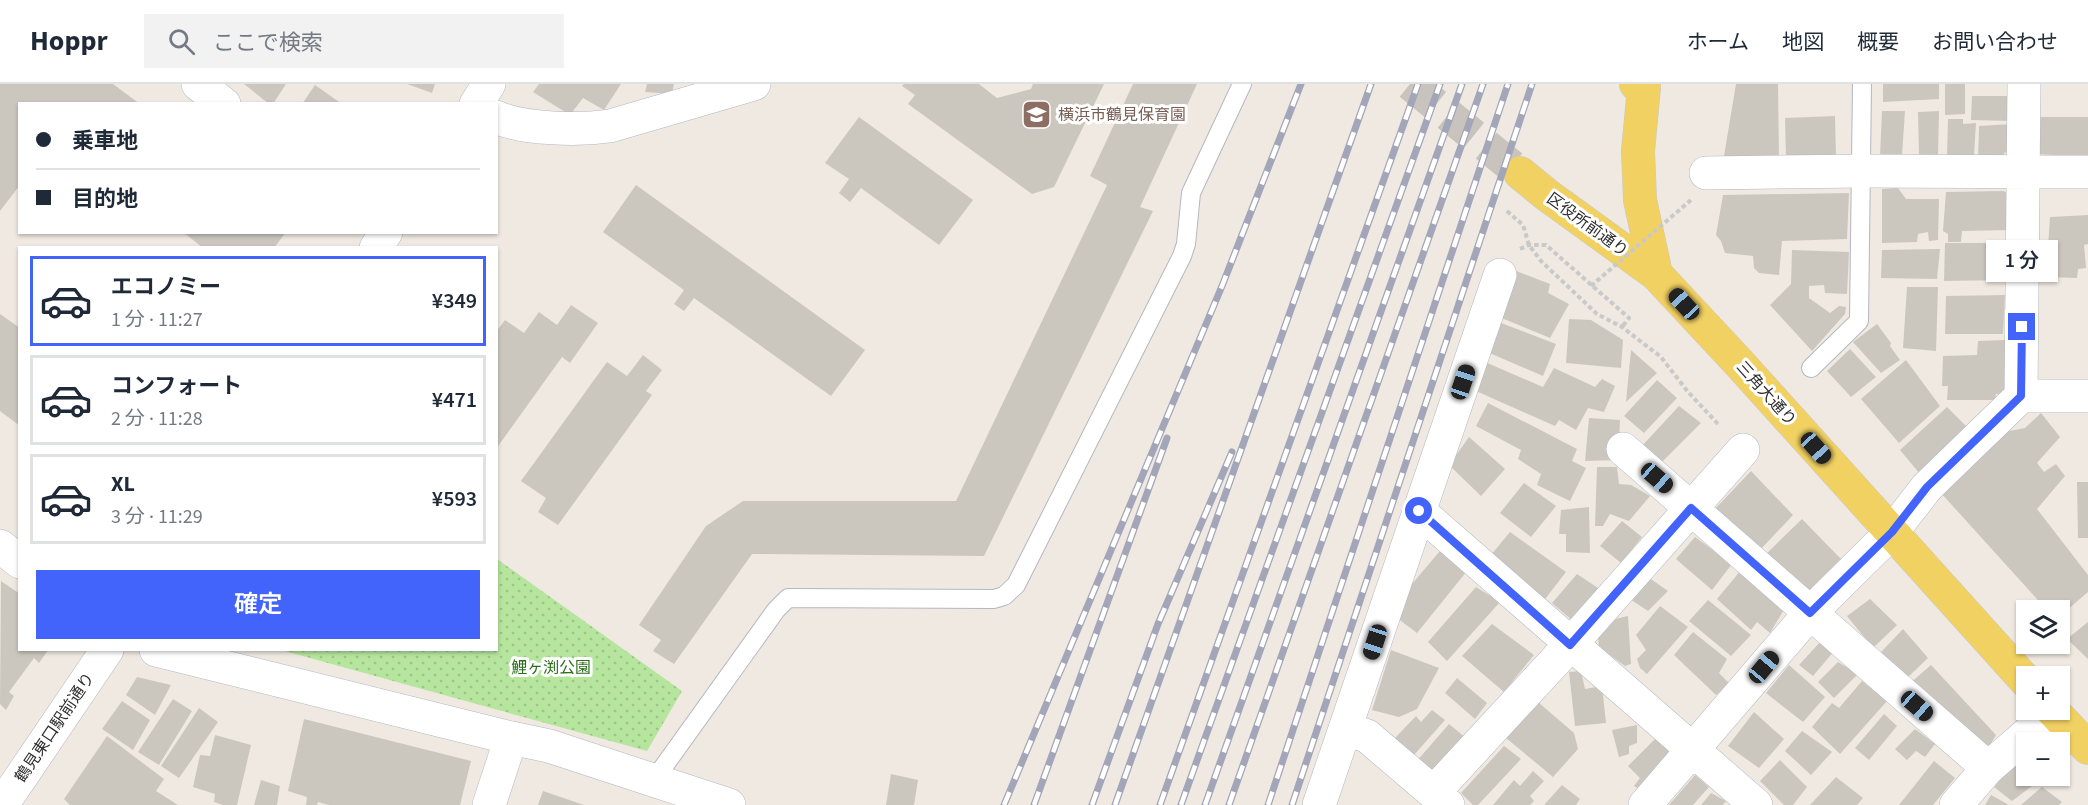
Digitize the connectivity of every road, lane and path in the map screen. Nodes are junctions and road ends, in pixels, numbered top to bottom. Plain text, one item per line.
1 (198, 84) edge
2 (489, 84) edge
3 (754, 84) edge
4 (1242, 84) edge
5 (1862, 84) edge
6 (2024, 84) edge
7 (1645, 85) edge
8 (221, 102) edge
9 (477, 102) edge
10 (498, 118) edge
11 (1862, 171) junction
12 (2023, 171) junction
13 (2088, 172) edge
14 (1520, 173) tunnel mouth
15 (1698, 186) joint
16 (1507, 211) dead end
17 (1529, 245) junction
18 (1506, 264) joint
19 (1656, 274) junction
20 (1591, 286) junction
21 (1622, 327) junction
22 (1811, 369) dead end
23 (2021, 396) junction
24 (2088, 396) edge
25 (1623, 449) dead end
26 (1743, 450) joint
27 (1691, 508) junction
28 (1419, 511) junction
29 (1892, 532) junction
30 (0, 546) edge
31 (18, 560) edge
32 (1810, 613) junction
33 (1570, 645) junction
34 (105, 651) edge
35 (160, 651) edge
36 (2016, 670) edge
37 (2042, 720) edge
38 (2062, 720) edge
39 (1346, 729) junction
40 (511, 738) junction
41 (2088, 748) edge
42 (1694, 750) junction
43 (1988, 768) junction
44 (654, 780) junction
45 (1441, 799) edge
46 (2, 805) edge
47 (489, 805) edge
48 (729, 805) edge
49 (1319, 805) edge
50 (1645, 805) edge
51 (1756, 805) edge
52 (1956, 805) edge

1 - 8 street
2 - 9 street
3 - 10 street
4 - 44 lane
5 - 11 lane
6 - 12 street
7 - 19 main road
11 - 12 street
11 - 15 street
11 - 22 lane
12 - 13 street
12 - 23 street
14 - 19 main road, 区役所前通り
15 - 20 path, bridge
16 - 17 path
17 - 18 path
17 - 20 path
17 - 21 path
18 - 28 street
19 - 29 main road, 三角大通り
20 - 21 path
21 - 26 path
23 - 24 street
23 - 29 street
25 - 27 street
26 - 27 street
27 - 32 street
27 - 33 street
28 - 33 street
28 - 39 street
29 - 32 street
29 - 36 main road, 三角大通り
30 - 31 street
32 - 42 street
32 - 43 street
33 - 42 street
33 - 45 street
34 - 46 street, 鶴見東口駅前通り
35 - 40 street
37 - 43 street
38 - 41 main road
39 - 45 street
39 - 49 street
40 - 44 street
40 - 47 street
42 - 50 street
42 - 51 street
43 - 52 street
44 - 48 street

